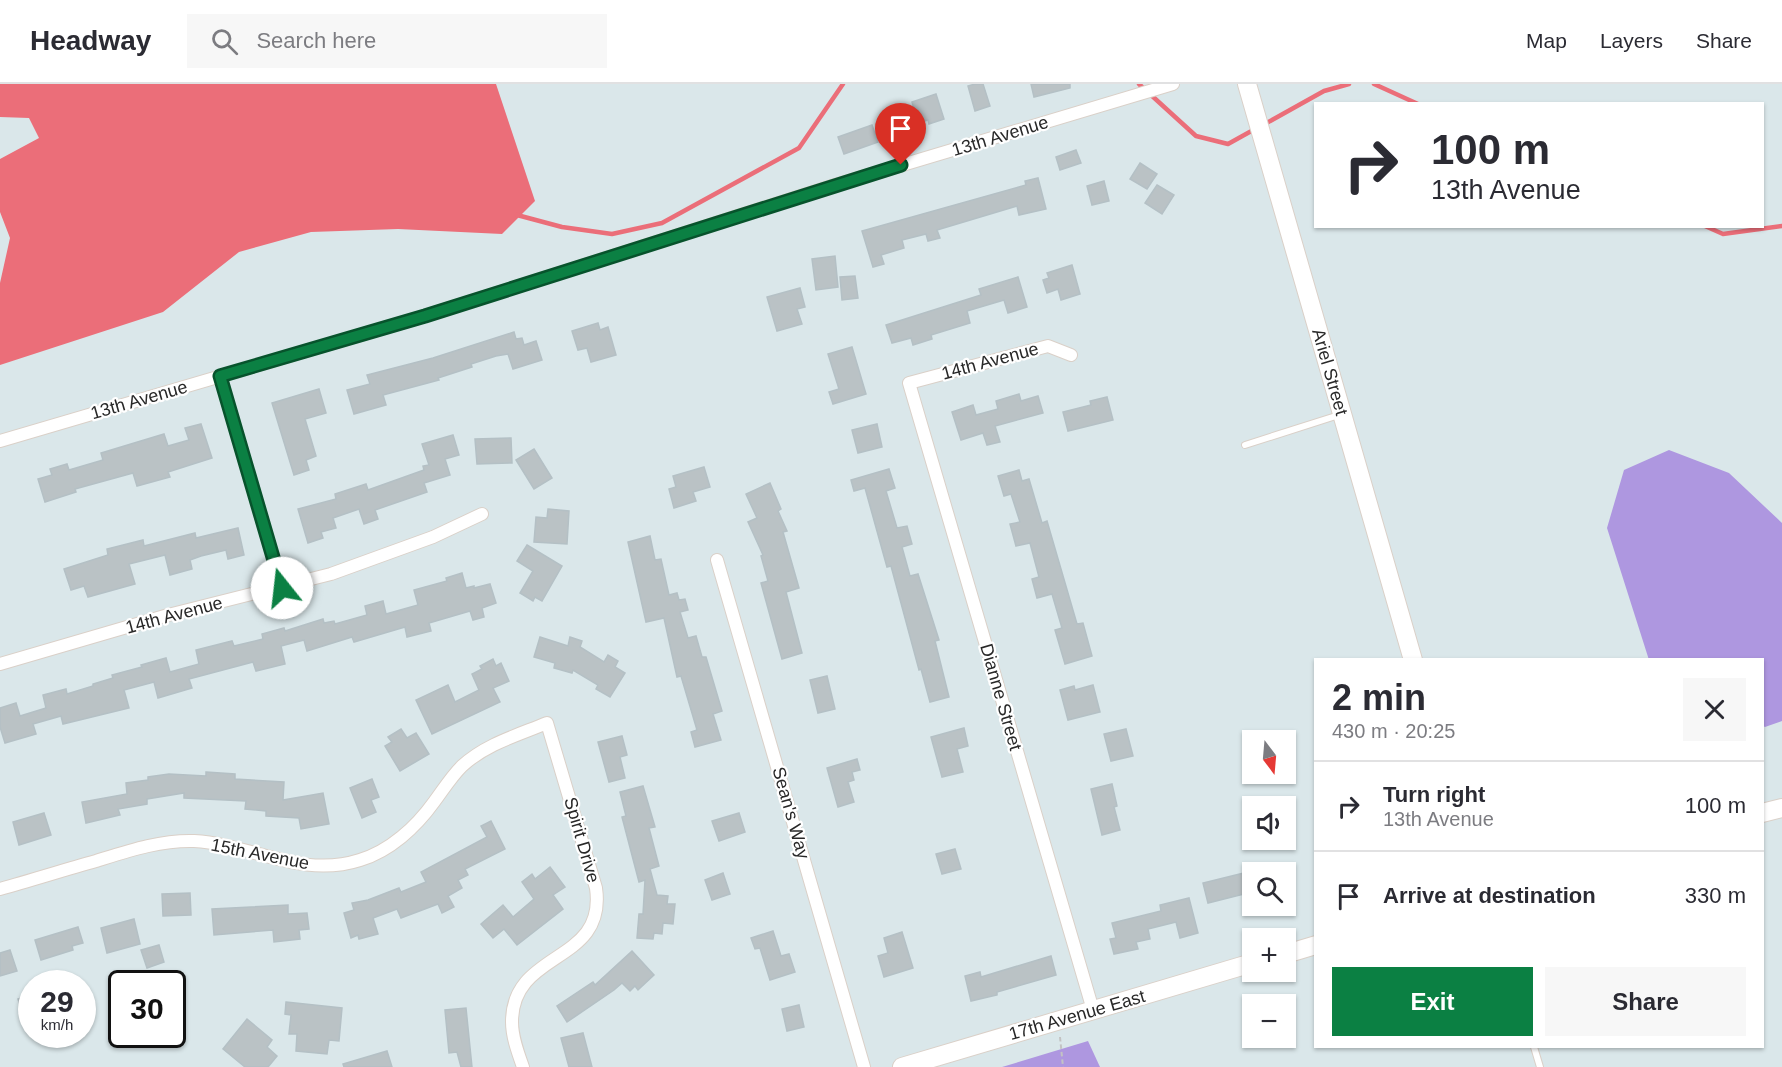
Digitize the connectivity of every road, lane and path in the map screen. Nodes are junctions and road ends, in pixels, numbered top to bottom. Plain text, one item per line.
1 (1173, 84) edge
2 (1247, 84) edge
3 (1071, 355) dead end
4 (220, 376) junction
5 (909, 383) joint
6 (1342, 414) junction
7 (0, 441) edge
8 (1245, 445) dead end
9 (482, 514) dead end
10 (717, 560) dead end
11 (282, 588) junction
12 (1412, 658) edge
13 (0, 664) edge
14 (547, 723) joint
15 (1782, 808) edge
16 (1764, 812) edge
17 (0, 889) edge
18 (1314, 946) edge
19 (1296, 951) edge
20 (1242, 966) edge
21 (1093, 1010) junction
22 (1058, 1021) junction
23 (1534, 1048) edge
24 (522, 1067) edge
25 (864, 1067) edge
26 (902, 1067) edge
27 (1063, 1067) edge
28 (1540, 1067) edge

1 - 4 street, 13th Avenue
2 - 6 street, Ariel Street
3 - 5 street, 14th Avenue
4 - 7 street, 13th Avenue
4 - 11 street
5 - 21 street, Dianne Street
6 - 8 lane
6 - 12 street, Ariel Street
9 - 11 street, 14th Avenue
10 - 25 street, Sean's Way
11 - 13 street, 14th Avenue
14 - 17 street, 15th Avenue
14 - 24 street, Spirit Drive
15 - 16 street
18 - 19 street
20 - 21 street, 17th Avenue East
21 - 22 street, 17th Avenue East
22 - 26 street, 17th Avenue East
22 - 27 path
23 - 28 lane

